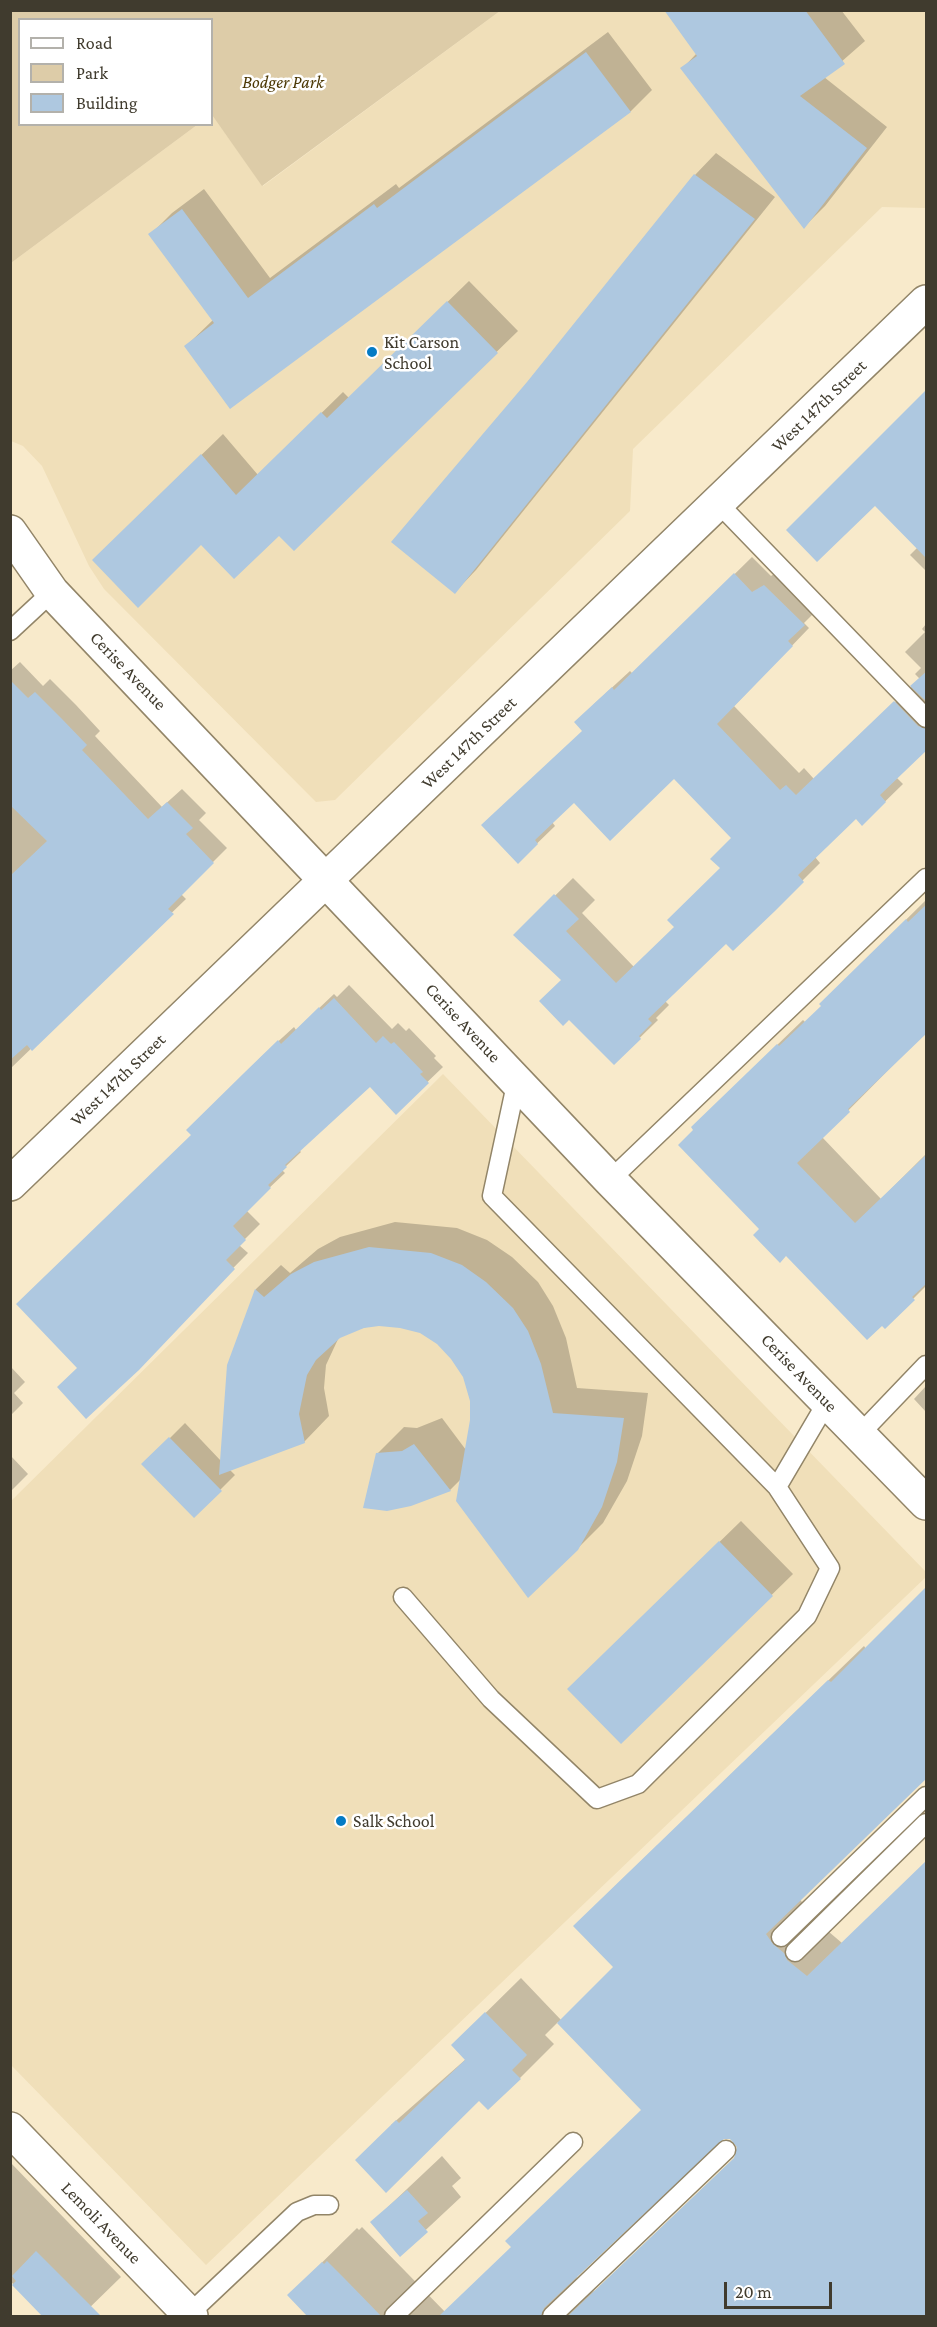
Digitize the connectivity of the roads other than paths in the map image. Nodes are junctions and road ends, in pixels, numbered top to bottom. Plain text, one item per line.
1 (927, 302) edge
2 (718, 503) junction
3 (10, 532) edge
4 (52, 592) junction
5 (10, 631) edge
6 (927, 718) edge
7 (927, 878) edge
8 (326, 881) junction
9 (517, 1080) junction
10 (610, 1180) junction
11 (10, 1184) edge
12 (927, 1365) edge
13 (827, 1402) junction
14 (859, 1435) junction
15 (777, 1487) junction
16 (927, 1503) edge
17 (403, 1597) dead end
18 (927, 1796) edge
19 (927, 1824) edge
20 (781, 1937) dead end
21 (795, 1952) dead end
22 (10, 2129) edge
23 (573, 2142) dead end
24 (726, 2150) dead end
25 (329, 2205) dead end
26 (190, 2315) edge
27 (394, 2316) edge
28 (552, 2316) edge

1 - 2 street, West 147th Street
2 - 6 lane
2 - 8 street, West 147th Street
3 - 4 street, Cerise Avenue
4 - 5 lane
4 - 8 street, Cerise Avenue
7 - 10 lane
8 - 9 street, Cerise Avenue
8 - 11 street, West 147th Street
9 - 10 street, Cerise Avenue
9 - 15 lane
10 - 13 street, Cerise Avenue
12 - 14 lane
13 - 14 street, Cerise Avenue
13 - 15 lane
14 - 16 street, Cerise Avenue
15 - 17 lane
18 - 20 lane
19 - 21 lane
22 - 26 street, Lemoli Avenue
23 - 27 lane
24 - 28 lane
25 - 26 lane

